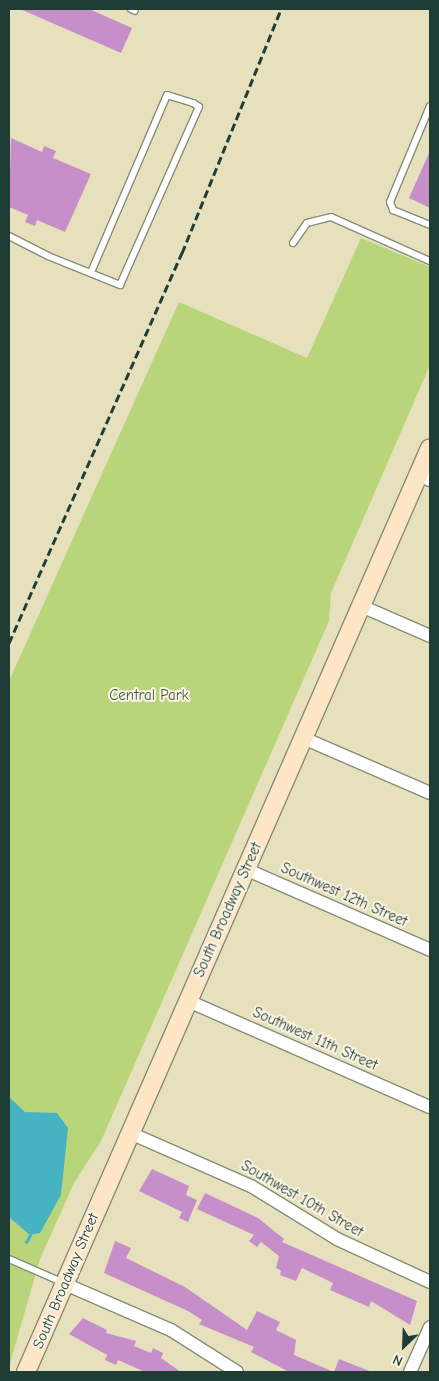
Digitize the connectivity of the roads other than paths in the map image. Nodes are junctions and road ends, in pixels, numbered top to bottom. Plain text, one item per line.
1 (430, 106) edge
2 (430, 225) edge
3 (9, 236) edge
4 (293, 242) dead end
5 (430, 260) edge
6 (91, 272) junction
7 (430, 448) edge
8 (424, 477) edge
9 (361, 606) junction
10 (430, 636) edge
11 (303, 738) junction
12 (430, 794) edge
13 (245, 869) junction
14 (430, 950) edge
15 (188, 1001) junction
16 (430, 1107) edge
17 (130, 1133) junction
18 (9, 1259) edge
19 (430, 1282) edge
20 (65, 1284) junction
21 (430, 1327) edge
22 (26, 1372) edge
23 (237, 1372) edge
24 (410, 1372) edge

1 - 2 lane
3 - 6 lane
4 - 5 lane
6 - 6 lane
7 - 8 main road, South Broadway Street
8 - 9 main road, South Broadway Street
9 - 10 street
9 - 11 main road, South Broadway Street
11 - 12 street
11 - 13 main road, South Broadway Street
13 - 14 street, Southwest 12th Street
13 - 15 main road, South Broadway Street
15 - 16 street, Southwest 11th Street
15 - 17 main road, South Broadway Street
17 - 19 street, Southwest 10th Street
17 - 20 main road, South Broadway Street
18 - 20 lane
20 - 22 main road, South Broadway Street
20 - 23 street
21 - 24 street

